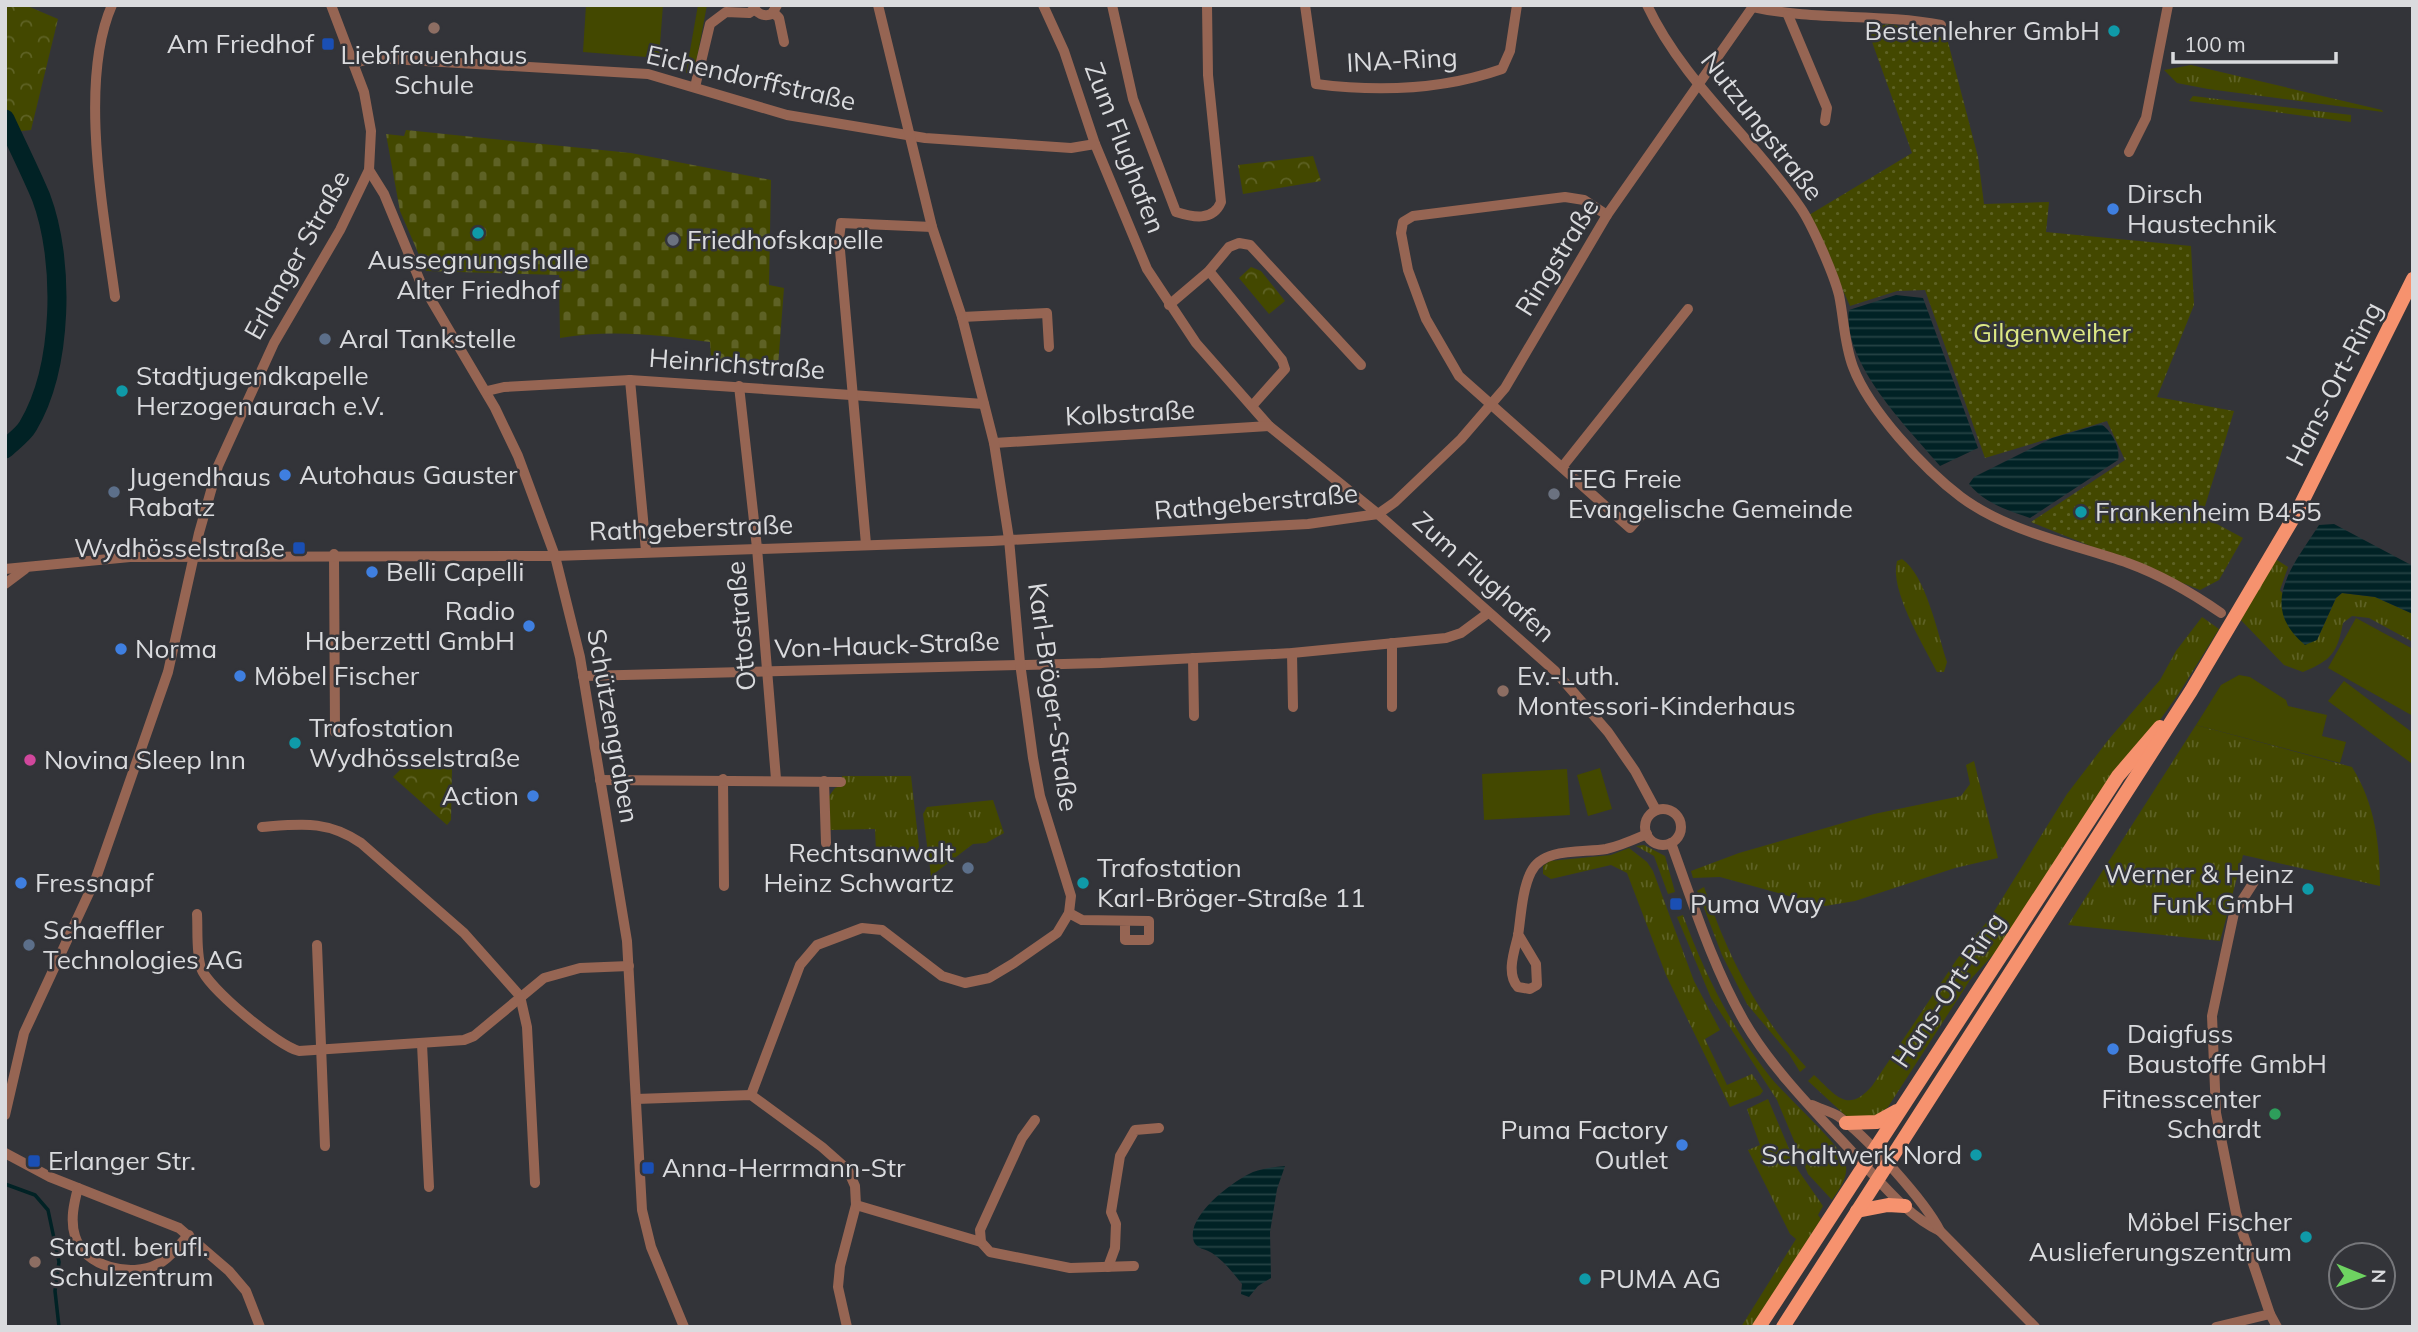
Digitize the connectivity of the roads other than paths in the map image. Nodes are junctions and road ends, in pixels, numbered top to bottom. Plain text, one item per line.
1 (112, 5) edge
2 (331, 5) edge
3 (878, 5) edge
4 (1043, 5) edge
5 (1112, 5) edge
6 (1206, 5) edge
7 (1305, 5) edge
8 (1517, 5) edge
9 (1647, 5) edge
10 (2168, 5) edge
11 (1754, 6) edge
12 (754, 7) edge
13 (775, 9) edge
14 (1788, 15) junction
15 (1941, 25) dead end
16 (784, 42) dead end
17 (354, 63) junction
18 (1700, 84) junction
19 (695, 87) junction
20 (1825, 121) dead end
21 (909, 136) junction
22 (1095, 144) junction
23 (2129, 152) dead end
24 (369, 170) junction
25 (1607, 215) junction
26 (932, 227) junction
27 (1209, 271) junction
28 (2413, 279) edge
29 (115, 297) dead end
30 (1169, 306) junction
31 (1688, 309) dead end
32 (962, 317) junction
33 (1049, 347) dead end
34 (1361, 365) dead end
35 (629, 380) junction
36 (739, 386) junction
37 (487, 391) junction
38 (852, 394) junction
39 (1256, 402) junction
40 (984, 404) junction
41 (1489, 407) junction
42 (1269, 426) junction
43 (993, 443) junction
44 (1563, 466) junction
45 (1644, 512) dead end
46 (1378, 514) junction
47 (1009, 539) junction
48 (866, 544) junction
49 (757, 548) junction
50 (646, 551) junction
51 (334, 554) junction
52 (555, 555) junction
53 (194, 557) junction
54 (28, 567) junction
55 (5, 569) edge
56 (5, 584) edge
57 (1488, 613) junction
58 (2221, 613) dead end
59 (1392, 643) junction
60 (1292, 653) junction
61 (1193, 658) junction
62 (1020, 663) junction
63 (768, 670) junction
64 (583, 676) junction
65 (2191, 691) junction
66 (1293, 707) dead end
67 (1392, 707) dead end
68 (1194, 716) dead end
69 (335, 732) dead end
70 (723, 779) junction
71 (776, 779) junction
72 (600, 780) junction
73 (824, 781) junction
74 (841, 782) dead end
75 (1656, 810) junction
76 (262, 827) dead end
77 (1647, 834) junction
78 (1671, 843) junction
79 (826, 844) dead end
80 (2257, 877) dead end
81 (724, 886) dead end
82 (197, 914) dead end
83 (1069, 914) junction
84 (1125, 921) dead end
85 (1518, 934) junction
86 (317, 945) dead end
87 (629, 966) junction
88 (520, 996) junction
89 (422, 1044) junction
90 (321, 1051) junction
91 (751, 1096) junction
92 (636, 1099) junction
93 (1812, 1105) junction
94 (1898, 1110) junction
95 (5, 1115) edge
96 (1035, 1120) dead end
97 (1846, 1123) junction
98 (1160, 1128) dead end
99 (325, 1146) dead end
100 (1874, 1149) junction
101 (5, 1153) edge
102 (1864, 1164) junction
103 (1887, 1165) junction
104 (1878, 1179) junction
105 (535, 1183) dead end
106 (429, 1187) dead end
107 (78, 1188) junction
108 (856, 1205) junction
109 (1857, 1211) junction
110 (1910, 1211) junction
111 (1940, 1231) junction
112 (189, 1235) junction
113 (981, 1242) junction
114 (1134, 1266) dead end
115 (1108, 1267) junction
116 (2270, 1314) junction
117 (260, 1327) edge
118 (684, 1327) edge
119 (847, 1327) edge
120 (1759, 1327) edge
121 (1783, 1327) edge
122 (2035, 1327) edge
123 (2216, 1327) edge
124 (2277, 1327) edge

1 - 29 street
2 - 17 street, Erlanger Straße
3 - 21 street, Karl-Bröger-Straße
4 - 22 street, Zum Flughafen
5 - 6 street
7 - 8 street, INA-Ring
9 - 18 street, Nutzungstraße
10 - 23 street
11 - 14 street
11 - 18 street, Ringstraße
12 - 13 street
12 - 19 street
13 - 16 street
14 - 15 street
14 - 20 street
17 - 19 street, Eichendorffstraße
17 - 24 street, Erlanger Straße
18 - 25 street, Ringstraße
18 - 58 street, Nutzungstraße
19 - 21 street, Eichendorffstraße
21 - 22 street, Eichendorffstraße
21 - 26 street, Karl-Bröger-Straße
22 - 30 street, Zum Flughafen
24 - 37 street, Schützengraben
24 - 53 street, Erlanger Straße
25 - 41 street, Ringstraße
25 - 41 street
26 - 32 street, Karl-Bröger-Straße
26 - 38 street
27 - 30 street
27 - 34 street
27 - 39 street
28 - 65 main road, Hans-Ort-Ring
30 - 39 street, Zum Flughafen
31 - 44 street
32 - 33 street
32 - 40 street, Karl-Bröger-Straße
35 - 36 street, Heinrichstraße
35 - 37 street, Heinrichstraße
35 - 50 street
36 - 38 street, Heinrichstraße
36 - 49 street, Ottostraße
37 - 52 street, Schützengraben
38 - 40 street, Heinrichstraße
38 - 48 street
39 - 42 street, Zum Flughafen
40 - 43 street, Karl-Bröger-Straße
41 - 44 street
41 - 46 street, Ringstraße
42 - 43 street, Kolbstraße
42 - 46 street, Zum Flughafen
43 - 47 street, Karl-Bröger-Straße
44 - 45 street
46 - 47 street, Rathgeberstraße
46 - 57 street, Zum Flughafen
47 - 48 street, Rathgeberstraße
47 - 62 street, Karl-Bröger-Straße
48 - 49 street, Rathgeberstraße
49 - 50 street, Rathgeberstraße
49 - 63 street, Ottostraße
50 - 52 street, Rathgeberstraße
51 - 52 street, Rathgeberstraße
51 - 53 street, Rathgeberstraße
51 - 69 street
52 - 64 street, Schützengraben
53 - 54 street, Rathgeberstraße
53 - 95 street, Erlanger Straße
54 - 55 street, Rathgeberstraße
54 - 56 street
57 - 59 street, Von-Hauck-Straße
57 - 75 street, Zum Flughafen
59 - 60 street, Von-Hauck-Straße
59 - 67 street
60 - 61 street, Von-Hauck-Straße
60 - 66 street
61 - 62 street, Von-Hauck-Straße
61 - 68 street
62 - 63 street, Von-Hauck-Straße
62 - 83 street, Karl-Bröger-Straße
63 - 64 street, Von-Hauck-Straße
63 - 71 street, Ottostraße
64 - 72 street, Schützengraben
65 - 94 main road, Hans-Ort-Ring
65 - 103 main road, Hans-Ort-Ring
70 - 71 street
70 - 72 street
70 - 81 street
71 - 73 street
72 - 87 street, Schützengraben
73 - 74 street
73 - 79 street
75 - 77 street
75 - 78 street
76 - 88 street
77 - 78 street
77 - 85 street
78 - 93 street
80 - 116 street
82 - 90 street
83 - 84 street
83 - 91 street
85 - 85 street
86 - 90 street
87 - 88 street
87 - 92 street, Schützengraben
88 - 89 street
88 - 105 street
89 - 90 street
89 - 106 street
90 - 99 street
91 - 92 street
91 - 108 street
92 - 118 street, Schützengraben
93 - 97 street
93 - 102 street
94 - 97 main road
94 - 100 main road, Hans-Ort-Ring
96 - 113 street
97 - 100 street
98 - 115 street
100 - 102 main road, Hans-Ort-Ring
100 - 103 street
101 - 107 street
102 - 104 street
102 - 120 main road, Hans-Ort-Ring
103 - 104 main road, Hans-Ort-Ring
103 - 111 street
104 - 109 main road, Hans-Ort-Ring
104 - 110 street
107 - 112 street
107 - 112 street
108 - 113 street
108 - 119 street
109 - 110 main road
109 - 121 main road, Hans-Ort-Ring
110 - 111 street
111 - 122 street
112 - 117 street
113 - 115 street
114 - 115 street
116 - 123 street
116 - 124 street

